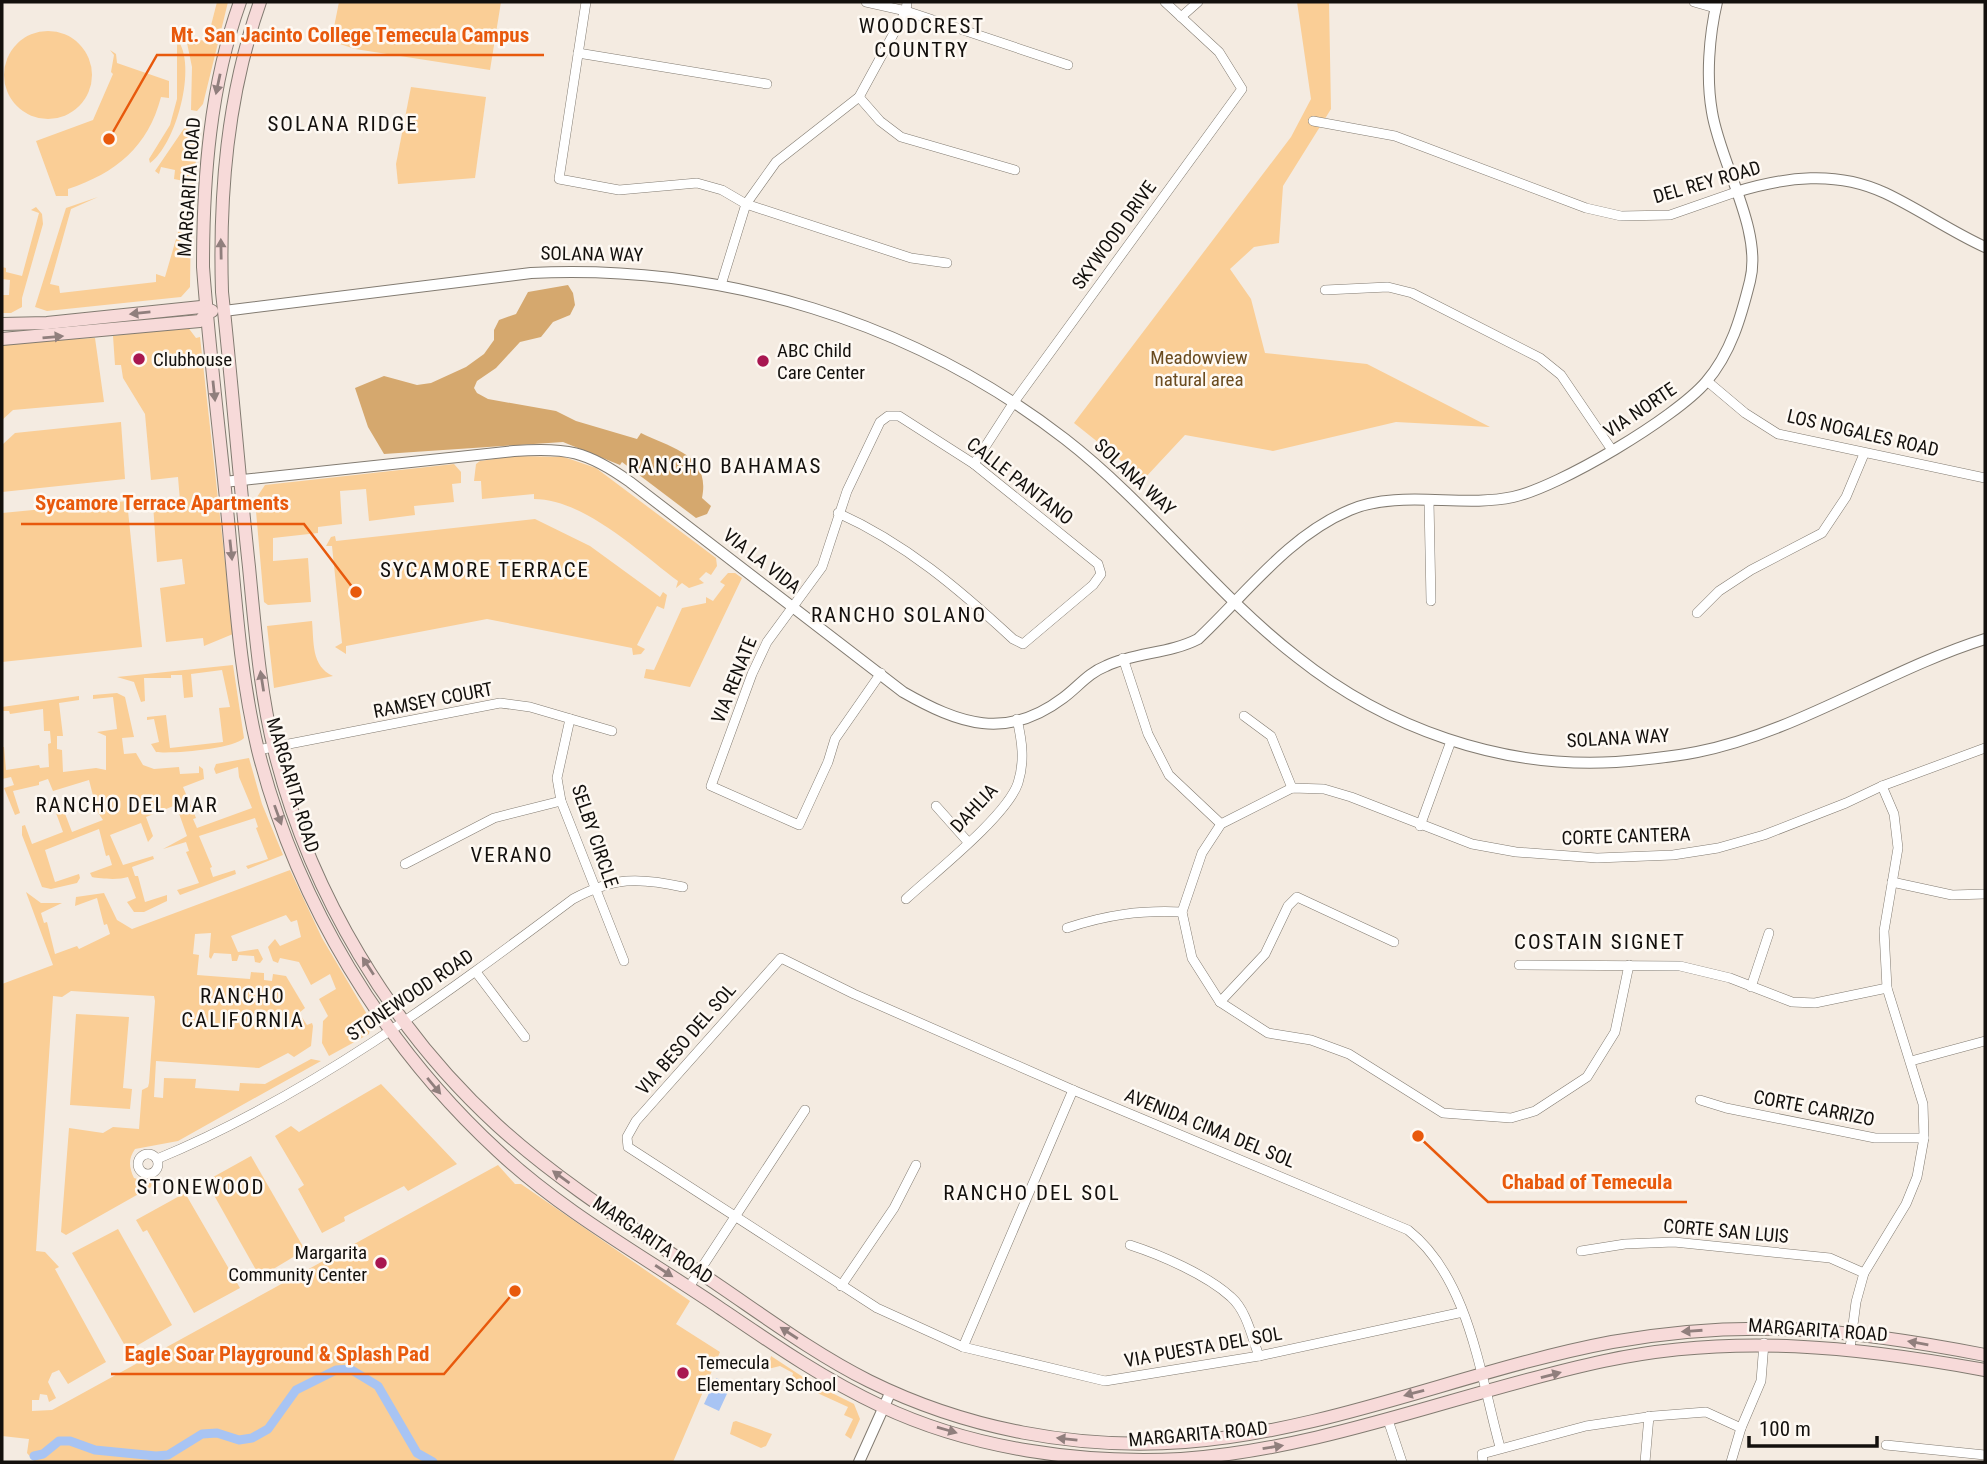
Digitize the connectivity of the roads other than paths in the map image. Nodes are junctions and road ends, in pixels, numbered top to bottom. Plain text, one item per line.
1 (240, 2) edge
2 (260, 2) edge
3 (586, 2) edge
4 (866, 2) edge
5 (1165, 2) edge
6 (1198, 2) edge
7 (1694, 2) edge
8 (1716, 5) edge
9 (907, 6) edge
10 (1181, 17) junction
11 (578, 53) junction
12 (1068, 65) dead end
13 (767, 84) dead end
14 (859, 97) junction
15 (1312, 121) dead end
16 (1016, 170) dead end
17 (1736, 192) junction
18 (746, 204) junction
19 (1985, 247) edge
20 (947, 263) dead end
21 (721, 285) junction
22 (1325, 290) dead end
23 (224, 311) junction
24 (207, 312) junction
25 (2, 324) edge
26 (2, 339) edge
27 (1707, 381) junction
28 (1014, 402) junction
29 (899, 416) joint
30 (1612, 450) junction
31 (1864, 454) junction
32 (974, 464) junction
33 (1985, 478) edge
34 (240, 480) junction
35 (224, 482) junction
36 (1429, 501) junction
37 (838, 513) junction
38 (1432, 601) dead end
39 (1237, 603) junction
40 (792, 606) junction
41 (1697, 613) dead end
42 (1985, 639) edge
43 (1123, 658) junction
44 (881, 673) junction
45 (1244, 716) dead end
46 (570, 719) junction
47 (1017, 719) junction
48 (612, 731) dead end
49 (1451, 741) junction
50 (1985, 747) edge
51 (274, 748) junction
52 (258, 750) junction
53 (1882, 786) junction
54 (1292, 788) junction
55 (561, 802) junction
56 (936, 806) dead end
57 (1221, 824) junction
58 (1420, 826) junction
59 (968, 842) junction
60 (405, 864) dead end
61 (1892, 882) junction
62 (683, 887) dead end
63 (594, 888) junction
64 (1985, 894) edge
65 (906, 899) dead end
66 (1182, 912) junction
67 (1067, 928) dead end
68 (1769, 933) dead end
69 (1394, 942) dead end
70 (780, 958) joint
71 (624, 961) dead end
72 (1519, 965) dead end
73 (1629, 965) junction
74 (476, 972) junction
75 (1751, 987) junction
76 (1887, 988) junction
77 (1220, 1002) junction
78 (405, 1023) junction
79 (391, 1033) junction
80 (525, 1037) dead end
81 (1985, 1041) edge
82 (1911, 1061) junction
83 (1073, 1090) junction
84 (1700, 1100) dead end
85 (805, 1110) dead end
86 (1924, 1138) junction
87 (628, 1147) joint
88 (157, 1160) dead end
89 (916, 1165) dead end
90 (735, 1214) junction
91 (1130, 1245) dead end
92 (1581, 1251) dead end
93 (698, 1272) junction
94 (1864, 1273) junction
95 (841, 1286) junction
96 (689, 1287) junction
97 (1463, 1312) junction
98 (1852, 1332) junction
99 (1764, 1343) junction
100 (963, 1347) junction
101 (1850, 1348) junction
102 (1985, 1355) edge
103 (1259, 1356) junction
104 (1985, 1370) edge
105 (1480, 1375) junction
106 (891, 1391) junction
107 (1485, 1392) junction
108 (883, 1407) junction
109 (1649, 1416) junction
110 (1388, 1420) junction
111 (1741, 1428) junction
112 (1886, 1445) dead end
113 (1500, 1447) junction
114 (1985, 1455) edge
115 (1483, 1458) edge
116 (859, 1462) edge
117 (1402, 1462) edge
118 (1646, 1462) edge
119 (1731, 1462) edge

1 -> 24 main road, MARGARITA ROAD
23 -> 2 main road, MARGARITA ROAD
3 - 11 street
4 - 9 street
5 - 10 street
6 - 10 street
7 - 8 street
8 - 17 street, VIA NORTE
9 - 12 street
9 - 14 street
10 - 28 street, SKYWOOD DRIVE
11 - 13 street
11 - 18 street
14 - 16 street
14 - 18 street
15 - 17 street, DEL REY ROAD
17 - 19 street, DEL REY ROAD
17 - 27 street, VIA NORTE
18 - 20 street
18 - 21 street
21 - 23 street, SOLANA WAY
21 - 28 street, SOLANA WAY
22 - 30 street
23 - 24 main road, SOLANA WAY
23 - 34 main road, MARGARITA ROAD
24 -> 25 main road, SOLANA WAY
26 -> 24 main road, SOLANA WAY
24 -> 35 main road, MARGARITA ROAD
27 - 30 street, VIA NORTE
27 - 31 street, LOS NOGALES ROAD
28 - 32 street, SKYWOOD DRIVE
28 - 39 street, SOLANA WAY
29 - 32 street, CALLE PANTANO
29 - 37 street, VIA RENATE
30 - 36 street, VIA NORTE
31 - 33 street, LOS NOGALES ROAD
31 - 41 street
32 - 37 street, CALLE PANTANO
34 - 35 street, VIA LA VIDA
34 - 40 street, VIA LA VIDA
51 -> 34 main road, MARGARITA ROAD
35 -> 52 main road, MARGARITA ROAD
36 - 38 street
36 - 39 street, VIA NORTE
37 - 40 street, VIA RENATE
39 - 43 street, VIA LA VIDA
39 - 49 street, SOLANA WAY
40 - 44 street, VIA LA VIDA
40 - 44 street, VIA RENATE
42 - 49 street, SOLANA WAY
43 - 47 street, VIA LA VIDA
43 - 57 street
44 - 47 street, VIA LA VIDA
45 - 54 street
46 - 48 street, RAMSEY COURT
46 - 51 street, RAMSEY COURT
46 - 55 street, SELBY CIRCLE
47 - 59 street, DAHLIA
49 - 58 street
50 - 53 street, CORTE CANTERA
51 - 52 street, RAMSEY COURT
78 -> 51 main road, MARGARITA ROAD
52 -> 79 main road, MARGARITA ROAD
53 - 58 street, CORTE CANTERA
53 - 61 street
54 - 57 street, CORTE CANTERA
54 - 58 street, CORTE CANTERA
55 - 60 street
55 - 63 street, SELBY CIRCLE
56 - 59 street
57 - 66 street, CORTE CANTERA
59 - 65 street, DAHLIA
61 - 64 street
61 - 76 street
62 - 63 street, STONEWOOD ROAD
63 - 71 street, SELBY CIRCLE
63 - 74 street, STONEWOOD ROAD
66 - 67 street
66 - 77 street
68 - 75 street
69 - 77 street
70 - 83 street, AVENIDA CIMA DEL SOL
70 - 87 street, VIA BESO DEL SOL
72 - 73 street
73 - 75 street
73 - 77 street
74 - 78 street, STONEWOOD ROAD
74 - 80 street
75 - 76 street
76 - 82 street
78 - 79 street, STONEWOOD ROAD
93 -> 78 main road, MARGARITA ROAD
79 - 88 street, STONEWOOD ROAD
79 -> 96 main road, MARGARITA ROAD
81 - 82 street
82 - 86 street
83 - 97 street, AVENIDA CIMA DEL SOL
83 - 100 street
84 - 86 street, CORTE CARRIZO
85 - 90 street
86 - 94 street
87 - 90 street, VIA PUESTA DEL SOL
89 - 95 street
90 - 93 street
90 - 95 street, VIA PUESTA DEL SOL
91 - 103 street
92 - 94 street, CORTE SAN LUIS
93 - 96 street
106 -> 93 main road, MARGARITA ROAD
94 - 98 street
95 - 100 street, VIA PUESTA DEL SOL
96 - 108 main road, MARGARITA ROAD
97 - 103 street, VIA PUESTA DEL SOL
97 - 105 street, AVENIDA CIMA DEL SOL
98 - 101 street
102 -> 98 main road, MARGARITA ROAD
98 -> 105 main road, MARGARITA ROAD
99 - 101 main road, MARGARITA ROAD
107 -> 99 main road, MARGARITA ROAD
99 - 111 street
100 - 103 street, VIA PUESTA DEL SOL
101 - 104 main road, MARGARITA ROAD
105 -> 106 main road, MARGARITA ROAD
105 - 107 street, AVENIDA CIMA DEL SOL
106 - 108 street
107 - 110 main road, MARGARITA ROAD
107 - 113 street, AVENIDA CIMA DEL SOL
108 -> 110 main road, MARGARITA ROAD
108 - 116 street
109 - 111 street
109 - 113 street
109 - 118 street
110 - 117 street
111 - 119 street
112 - 114 street
113 - 115 street

